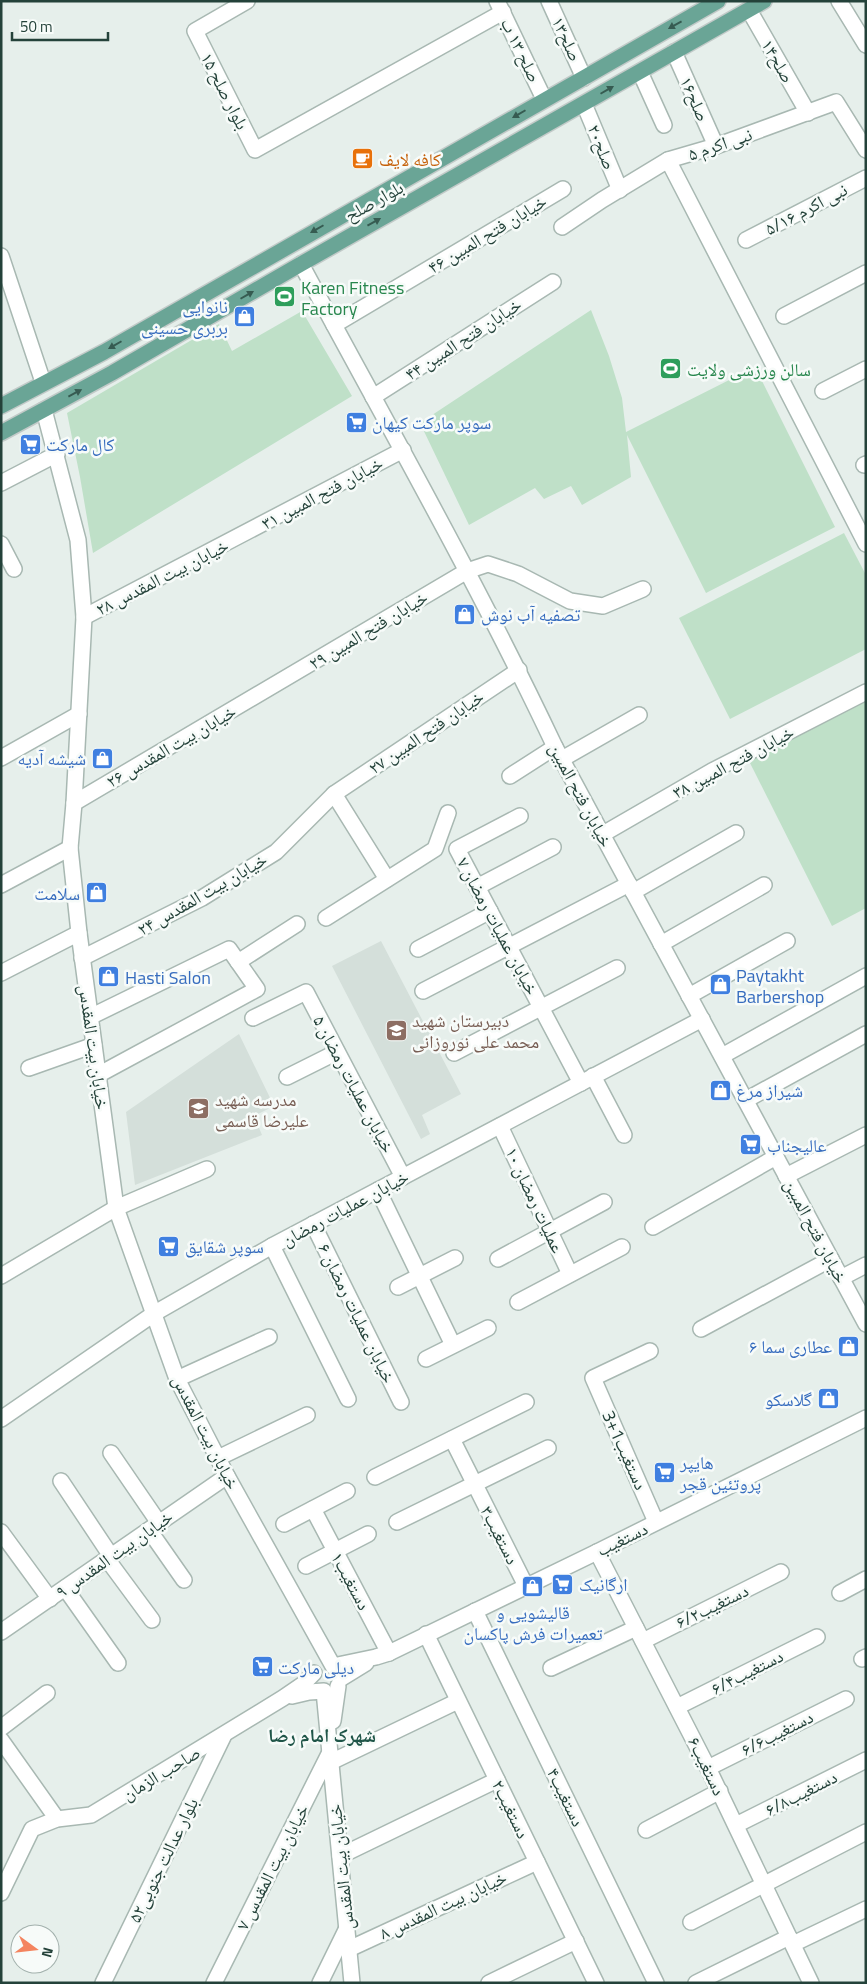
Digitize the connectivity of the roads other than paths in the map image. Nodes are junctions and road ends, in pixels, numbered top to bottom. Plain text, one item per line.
1 (247, 1) edge
2 (549, 1) edge
3 (718, 1) edge
4 (764, 1) edge
5 (839, 1) edge
6 (698, 6) edge
7 (500, 7) edge
8 (749, 10) junction
9 (866, 45) edge
10 (674, 52) junction
11 (640, 72) junction
12 (584, 78) junction
13 (544, 99) junction
14 (584, 104) junction
15 (808, 112) junction
16 (664, 124) dead end
17 (716, 146) junction
18 (866, 150) edge
19 (668, 160) junction
20 (866, 178) edge
21 (388, 188) junction
22 (563, 189) dead end
23 (620, 190) junction
24 (400, 208) junction
25 (562, 227) dead end
26 (746, 240) dead end
27 (1, 256) edge
28 (302, 264) junction
29 (866, 273) edge
30 (553, 282) dead end
31 (6, 284) edge
32 (784, 316) dead end
33 (334, 325) junction
34 (866, 369) edge
35 (43, 382) junction
36 (823, 391) dead end
37 (373, 397) junction
38 (1, 406) edge
39 (44, 410) junction
40 (1, 433) edge
41 (403, 450) junction
42 (57, 454) junction
43 (1, 484) edge
44 (240, 536) joint
45 (1, 544) edge
46 (866, 544) edge
47 (14, 569) dead end
48 (467, 571) junction
49 (643, 590) dead end
50 (84, 617) junction
51 (519, 670) junction
52 (268, 688) joint
53 (866, 692) edge
54 (79, 714) junction
55 (639, 715) dead end
56 (558, 753) junction
57 (1, 758) edge
58 (510, 776) dead end
59 (334, 794) junction
60 (74, 803) junction
61 (448, 813) dead end
62 (520, 816) dead end
63 (602, 834) junction
64 (736, 834) dead end
65 (553, 847) dead end
66 (70, 848) junction
67 (387, 879) junction
68 (1, 885) edge
69 (764, 885) dead end
70 (477, 887) junction
71 (631, 888) junction
72 (490, 911) junction
73 (326, 918) dead end
74 (297, 924) dead end
75 (79, 933) junction
76 (787, 941) dead end
77 (661, 944) junction
78 (509, 947) junction
79 (418, 949) dead end
80 (82, 958) junction
81 (238, 962) junction
82 (617, 968) dead end
83 (1, 973) edge
84 (866, 976) edge
85 (423, 992) dead end
86 (689, 996) junction
87 (541, 1008) junction
88 (90, 1017) junction
89 (253, 1018) dead end
90 (702, 1019) junction
91 (866, 1034) edge
92 (94, 1045) junction
93 (337, 1052) junction
94 (454, 1053) dead end
95 (722, 1056) junction
96 (29, 1068) dead end
97 (98, 1075) junction
98 (287, 1077) dead end
99 (587, 1080) junction
100 (746, 1100) junction
101 (500, 1126) junction
102 (624, 1135) dead end
103 (866, 1135) edge
104 (776, 1157) junction
105 (208, 1169) dead end
106 (786, 1176) junction
107 (403, 1177) junction
108 (378, 1190) junction
109 (604, 1202) dead end
110 (116, 1208) junction
111 (313, 1224) junction
112 (653, 1227) dead end
113 (550, 1231) junction
114 (272, 1246) junction
115 (622, 1246) dead end
116 (455, 1258) dead end
117 (831, 1258) junction
118 (498, 1259) dead end
119 (866, 1265) edge
120 (570, 1274) junction
121 (1, 1276) edge
122 (420, 1276) junction
123 (841, 1278) junction
124 (398, 1287) dead end
125 (518, 1302) dead end
126 (155, 1312) junction
127 (866, 1324) edge
128 (488, 1328) dead end
129 (701, 1329) dead end
130 (269, 1337) dead end
131 (453, 1346) junction
132 (650, 1351) dead end
133 (426, 1359) dead end
134 (177, 1379) junction
135 (348, 1399) dead end
136 (401, 1402) dead end
137 (526, 1402) dead end
138 (307, 1415) dead end
139 (866, 1418) edge
140 (1, 1419) edge
141 (452, 1439) junction
142 (548, 1448) dead end
143 (111, 1453) dead end
144 (218, 1458) junction
145 (227, 1476) junction
146 (375, 1477) dead end
147 (61, 1481) dead end
148 (474, 1484) junction
149 (347, 1491) dead end
150 (313, 1508) junction
151 (398, 1522) dead end
152 (656, 1522) junction
153 (284, 1524) dead end
154 (154, 1526) junction
155 (1, 1532) edge
156 (368, 1534) dead end
157 (335, 1551) junction
158 (597, 1552) junction
159 (109, 1558) junction
160 (306, 1566) dead end
161 (781, 1572) dead end
162 (866, 1579) edge
163 (184, 1580) dead end
164 (526, 1586) junction
165 (65, 1588) junction
166 (840, 1593) dead end
167 (50, 1599) junction
168 (475, 1610) junction
169 (152, 1620) dead end
170 (1, 1632) edge
171 (426, 1634) junction
172 (640, 1634) junction
173 (817, 1637) dead end
174 (383, 1655) junction
175 (118, 1663) dead end
176 (551, 1668) dead end
177 (328, 1677) junction
178 (47, 1693) dead end
179 (846, 1699) dead end
180 (458, 1701) junction
181 (677, 1707) junction
182 (1, 1728) edge
183 (223, 1737) junction
184 (1, 1740) edge
185 (330, 1757) junction
186 (866, 1760) edge
187 (708, 1768) junction
188 (497, 1780) junction
189 (720, 1791) junction
190 (57, 1819) junction
191 (736, 1825) junction
192 (646, 1830) dead end
193 (866, 1832) edge
194 (340, 1856) junction
195 (537, 1862) junction
196 (765, 1885) junction
197 (1, 1892) edge
198 (866, 1910) edge
199 (691, 1922) dead end
200 (347, 1928) junction
201 (791, 1940) junction
202 (576, 1941) junction
203 (349, 1949) junction
204 (102, 1983) edge
205 (214, 1983) edge
206 (320, 1983) edge
207 (352, 1983) edge
208 (489, 1983) edge
209 (596, 1983) edge
210 (656, 1983) edge
211 (696, 1983) edge
212 (811, 1983) edge

1 - 7 street, بلوار صلح ۱۵
2 - 12 street, صلح۱۳
3 - 6 main road, بلوار صلح
4 - 8 main road, بلوار صلح
5 - 9 street
6 -> 12 main road, بلوار صلح
7 - 13 street, صلح ۱۳ ب
8 - 10 main road, بلوار صلح
8 - 15 street, صلح۱۴
10 - 11 main road, بلوار صلح
10 - 17 street, صلح۱۶
14 -> 11 main road, بلوار صلح
11 - 16 street
12 - 13 main road, بلوار صلح
13 -> 21 main road, بلوار صلح
14 - 23 street, صلح۲۰
14 - 24 main road, بلوار صلح
15 - 17 street, نبی اکرم ۵
15 - 18 street, نبی اکرم ۵
17 - 19 street, نبی اکرم ۵
19 - 23 street, نبی اکرم ۵
19 - 46 street
20 - 26 street, نبی اکرم ۵/۱۶
21 - 24 main road
21 -> 35 main road, بلوار صلح
22 - 33 street, خیابان فتح المبین ۴۶
23 - 25 street, نبی اکرم ۵
28 -> 24 main road, بلوار صلح
27 - 31 street
28 - 33 street, خیابان فتح المبین
39 -> 28 main road, بلوار صلح
29 - 32 street
30 - 37 street, خیابان فتح المبین ۴۴
31 - 35 street
33 - 37 street, خیابان فتح المبین
34 - 36 street
35 - 38 main road, بلوار صلح
37 - 41 street, خیابان فتح المبین
39 - 40 main road, بلوار صلح
39 - 42 street, خیابان بیت المقدس
41 - 44 street, خیابان فتح المبین ۳۱
41 - 48 street, خیابان فتح المبین
42 - 43 street
42 - 50 street, خیابان بیت المقدس
44 - 50 street, خیابان بیت المقدس ۲۸
45 - 47 street
48 - 49 street, خیابان فتح المبین ۲۹
48 - 51 street, خیابان فتح المبین
48 - 52 street, خیابان فتح المبین ۲۹
50 - 54 street, خیابان بیت المقدس
51 - 56 street, خیابان فتح المبین
51 - 59 street, خیابان فتح المبین ۲۷
52 - 60 street, خیابان بیت المقدس ۲۶
53 - 63 street, خیابان فتح المبین ۳۸
54 - 57 street
54 - 60 street, خیابان بیت المقدس
55 - 56 street
56 - 58 street
56 - 63 street, خیابان فتح المبین
59 - 67 street
59 - 80 street, خیابان بیت المقدس ۲۴
60 - 66 street, خیابان بیت المقدس
61 - 67 street
62 - 70 street, خیابان عملیات رمضان ۷
63 - 71 street, خیابان فتح المبین
64 - 71 street
65 - 70 street
66 - 68 street
66 - 75 street, خیابان بیت المقدس
67 - 73 street
69 - 77 street
70 - 72 street, خیابان عملیات رمضان ۷
71 - 77 street, خیابان فتح المبین
71 - 78 street
72 - 78 street, خیابان عملیات رمضان ۷
72 - 79 street
74 - 81 street
75 - 80 street, خیابان بیت المقدس
75 - 83 street
76 - 86 street
77 - 86 street, خیابان فتح المبین
78 - 85 street
78 - 87 street, خیابان عملیات رمضان ۷
80 - 88 street, خیابان بیت المقدس
81 - 88 street
81 - 97 street
82 - 87 street
84 - 95 street
86 - 90 street, خیابان فتح المبین
87 - 94 street
87 - 99 street, خیابان عملیات رمضان ۷
88 - 92 street, خیابان بیت المقدس
89 - 93 street, خیابان عملیات رمضان ۵
90 - 95 street, خیابان فتح المبین
90 - 99 street, خیابان عملیات رمضان
91 - 100 street
92 - 96 street
92 - 97 street, خیابان بیت المقدس
93 - 98 street
93 - 107 street, خیابان عملیات رمضان ۵
95 - 100 street, خیابان فتح المبین
97 - 110 street, خیابان بیت المقدس
99 - 101 street, خیابان عملیات رمضان
99 - 102 street, خیابان عملیات رمضان ۷
100 - 104 street, خیابان فتح المبین
101 - 107 street, خیابان عملیات رمضان
101 - 113 street, عملیات رمضان ۱۰
103 - 106 street
104 - 106 street, خیابان فتح المبین
104 - 112 street
105 - 110 street
106 - 117 street, خیابان فتح المبین
107 - 108 street, خیابان عملیات رمضان
108 - 111 street, خیابان عملیات رمضان
108 - 122 street
109 - 113 street
110 - 121 street
110 - 126 street, خیابان بیت المقدس
111 - 114 street, خیابان عملیات رمضان
111 - 136 street, خیابان عملیات رمضان ۶
113 - 118 street
113 - 120 street, عملیات رمضان ۱۰
114 - 126 street, خیابان عملیات رمضان
114 - 135 street
115 - 120 street
116 - 122 street
117 - 123 street, خیابان فتح المبین
117 - 129 street
119 - 123 street
120 - 125 street
122 - 124 street
122 - 131 street
123 - 127 street, خیابان فتح المبین
126 - 134 street, خیابان بیت المقدس
126 - 140 street, خیابان عملیات رمضان
128 - 131 street
130 - 134 street
131 - 133 street
132 - 152 street, 3+1دستغیب
134 - 144 street, خیابان بیت المقدس
137 - 141 street
138 - 144 street
139 - 152 street, دستغیب
141 - 146 street
141 - 148 street, دستغیب۳
142 - 148 street
143 - 154 street
144 - 145 street, خیابان بیت المقدس
145 - 154 street, خیابان بیت المقدس ۹
145 - 177 street, خیابان بیت المقدس
147 - 159 street
148 - 151 street
148 - 164 street, دستغیب۳
149 - 150 street
150 - 153 street
150 - 157 street, دستغیب۱
152 - 158 street, دستغیب
154 - 159 street, خیابان بیت المقدس ۹
154 - 163 street
155 - 167 street
156 - 157 street
157 - 160 street
157 - 174 street, دستغیب۱
158 - 164 street, دستغیب
158 - 172 street, دستغیب۶
159 - 165 street, خیابان بیت المقدس ۹
159 - 169 street
161 - 172 street, دستغیب۶/۲
162 - 166 street
164 - 168 street, دستغیب
165 - 167 street, خیابان بیت المقدس ۹
165 - 175 street
167 - 170 street, خیابان بیت المقدس ۹
168 - 171 street, دستغیب
168 - 210 street, دستغیب۴
171 - 174 street, دستغیب
171 - 180 street, ۲دستغیب
172 - 176 street, دستغیب۶/۲
172 - 181 street, دستغیب۶
173 - 181 street, دستغیب۶/۴
174 - 177 street, دستغیب
177 - 183 street, صاحب الزمان
177 - 185 street, خیابان بیت المقدس
178 - 182 street
179 - 187 street, دستغیب۶/۶
180 - 185 street
180 - 188 street, ۲دستغیب
181 - 187 street, دستغیب۶
183 - 190 street, صاحب الزمان
183 - 204 street, بلوار عدالت جنوبی۵۲
184 - 190 street
185 - 194 street, خیابان بیت المقدس
185 - 205 street, خیابان بیت المقدس ۷
186 - 191 street, دستغیب۶/۸
187 - 189 street, دستغیب۶
188 - 194 street
188 - 195 street, ۲دستغیب
189 - 191 street, دستغیب۶
189 - 192 street
190 - 197 street, صاحب الزمان
191 - 196 street, دستغیب۶
193 - 196 street
194 - 200 street, خیابان بیت المقدس
195 - 202 street, ۲دستغیب
195 - 203 street, خیابان بیت المقدس ۸
196 - 199 street
196 - 201 street, دستغیب۶
198 - 201 street
200 - 203 street, خیابان بیت المقدس
200 - 206 street
201 - 211 street
201 - 212 street, دستغیب۶
202 - 208 street
202 - 209 street, ۲دستغیب
203 - 207 street, خیابان بیت المقدس

